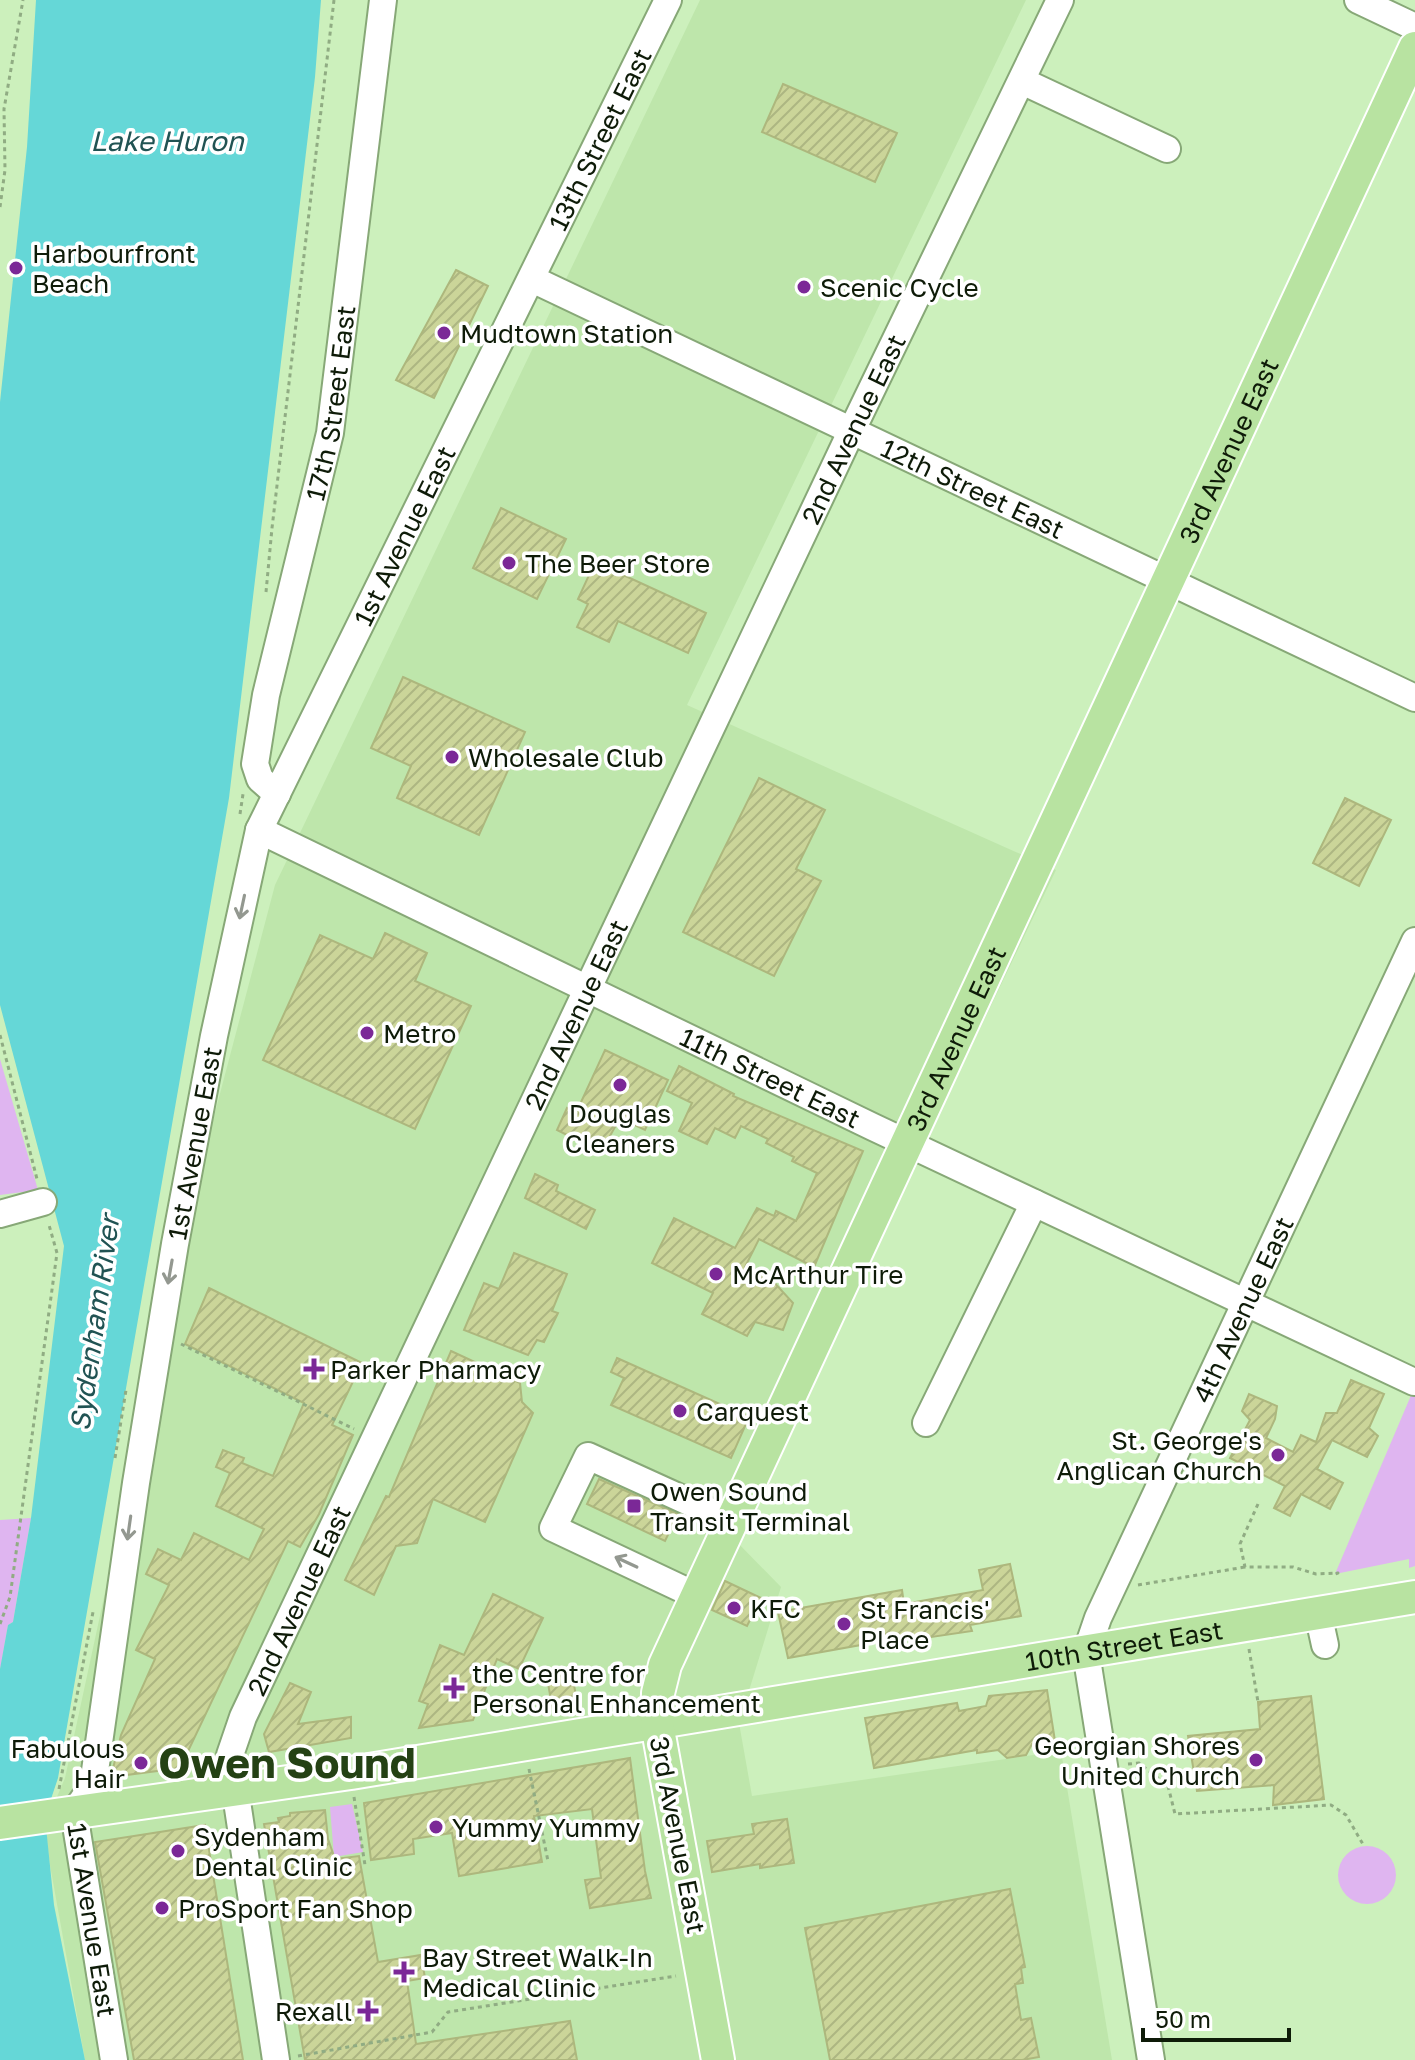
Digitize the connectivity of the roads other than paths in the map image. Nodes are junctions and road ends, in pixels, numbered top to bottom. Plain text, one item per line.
1 (383, 0) edge
2 (668, 0) edge
3 (1060, 0) edge
4 (1358, 0) edge
5 (1415, 27) edge
6 (1415, 48) edge
7 (1022, 81) junction
8 (1167, 149) dead end
9 (532, 279) junction
10 (852, 430) junction
11 (1169, 580) junction
12 (1415, 698) edge
13 (277, 794) junction
14 (249, 824) junction
15 (1415, 941) edge
16 (588, 991) junction
17 (906, 1143) junction
18 (43, 1202) road end
19 (1034, 1203) junction
20 (0, 1214) edge
21 (1246, 1302) junction
22 (1414, 1382) edge
23 (926, 1423) dead end
24 (731, 1521) junction
25 (697, 1596) junction
26 (1415, 1597) edge
27 (1318, 1613) junction
28 (1325, 1645) dead end
29 (1086, 1653) junction
30 (657, 1724) junction
31 (235, 1791) junction
32 (59, 1815) junction
33 (0, 1823) edge
34 (286, 2058) edge
35 (114, 2060) edge
36 (718, 2060) edge
37 (1151, 2060) edge

1 - 13 street, 17th Street East
2 - 9 street, 13th Street East
3 - 7 street, 2nd Avenue East
4 - 5 street
6 - 11 main road, 3rd Avenue East
7 - 8 street
7 - 10 street, 2nd Avenue East
9 - 10 street, 12th Street East
9 - 13 street, 1st Avenue East
10 - 11 street, 12th Street East
10 - 16 street, 2nd Avenue East
11 - 12 street, 12th Street East
11 - 17 main road, 3rd Avenue East
13 - 14 street, 1st Avenue East
14 - 16 street, 11th Street East
14 -> 32 street, 1st Avenue East
15 - 21 street, 4th Avenue East
16 - 17 street, 11th Street East
16 - 31 street, 2nd Avenue East
17 - 19 street, 11th Street East
17 - 24 main road, 3rd Avenue East
18 - 20 street
19 - 21 street, 11th Street East
19 - 23 street
21 - 22 street, 11th Street East
21 - 29 street, 4th Avenue East
24 - 25 main road, 3rd Avenue East
25 -> 24 street
25 - 30 main road, 3rd Avenue East
26 - 27 main road, 10th Street East
27 - 28 street
27 - 29 main road, 10th Street East
29 - 30 main road, 10th Street East
29 - 37 street
30 - 31 main road, 10th Street East
30 - 36 main road, 3rd Avenue East
31 - 32 main road, 10th Street East
31 - 34 street, 2nd Avenue East
32 - 33 main road, 10th Street East
32 - 35 street, 1st Avenue East

